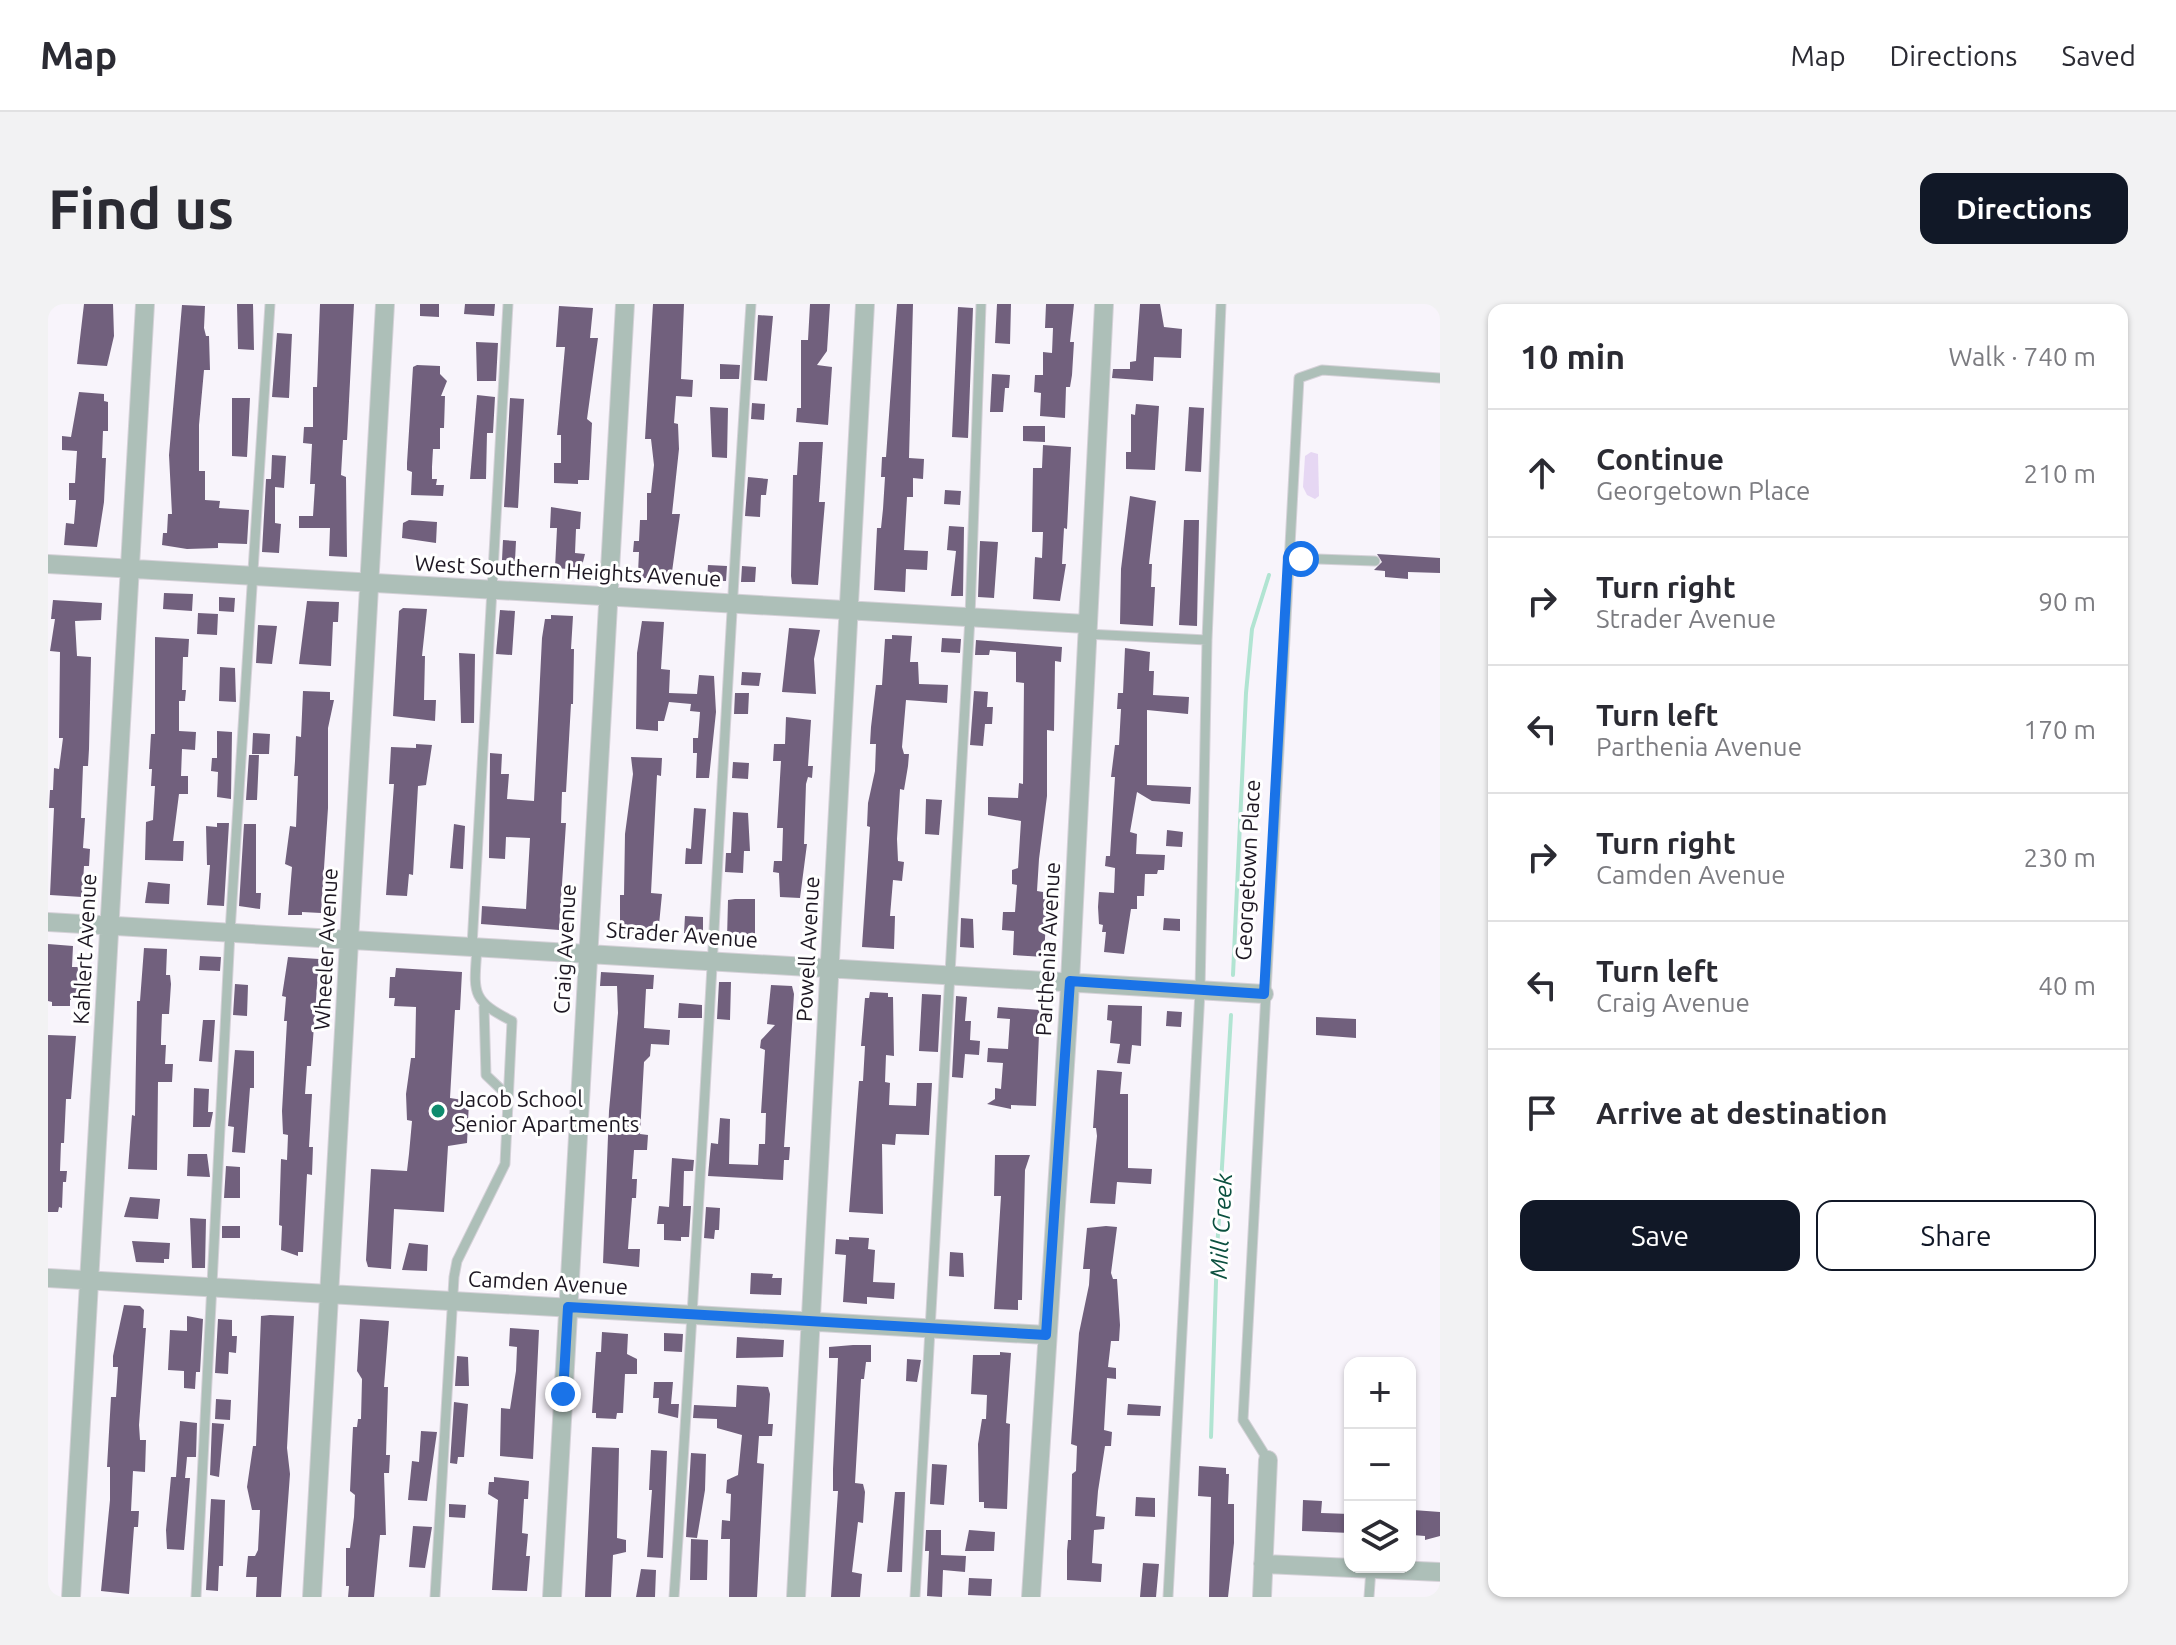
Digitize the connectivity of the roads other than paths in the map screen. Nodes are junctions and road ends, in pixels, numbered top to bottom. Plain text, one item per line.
1 (145, 304) edge
2 (270, 304) edge
3 (385, 304) edge
4 (508, 304) edge
5 (625, 304) edge
6 (751, 304) edge
7 (865, 304) edge
8 (981, 304) edge
9 (1104, 304) edge
10 (1221, 304) edge
11 (1440, 378) edge
12 (1288, 558) junction
13 (1375, 561) dead end
14 (48, 564) edge
15 (130, 570) junction
16 (252, 575) junction
17 (369, 583) junction
18 (493, 590) junction
19 (609, 597) junction
20 (731, 604) junction
21 (847, 610) junction
22 (970, 617) junction
23 (1086, 629) junction
24 (1207, 640) junction
25 (48, 922) edge
26 (110, 926) junction
27 (230, 932) junction
28 (350, 939) junction
29 (475, 946) junction
30 (588, 952) junction
31 (712, 960) junction
32 (831, 967) junction
33 (951, 973) junction
34 (1070, 981) junction
35 (1200, 991) junction
36 (1264, 994) junction
37 (484, 1007) junction
38 (507, 1095) junction
39 (48, 1278) edge
40 (91, 1281) junction
41 (212, 1288) junction
42 (329, 1295) junction
43 (452, 1301) junction
44 (568, 1307) junction
45 (693, 1315) junction
46 (811, 1323) junction
47 (932, 1328) junction
48 (1046, 1335) junction
49 (1268, 1460) joint
50 (1263, 1564) junction
51 (1344, 1568) edge
52 (1416, 1571) edge
53 (1440, 1572) edge
54 (1371, 1573) edge
55 (71, 1597) edge
56 (196, 1597) edge
57 (312, 1597) edge
58 (435, 1597) edge
59 (552, 1597) edge
60 (674, 1597) edge
61 (796, 1597) edge
62 (915, 1597) edge
63 (1031, 1597) edge
64 (1168, 1597) edge
65 (1262, 1597) edge
66 (1369, 1597) edge

1 - 15 street, Kahlert Avenue
2 - 16 lane
3 - 17 street, Wheeler Avenue
4 - 18 lane
5 - 19 street, Craig Avenue
6 - 20 lane
7 - 21 street, Powell Avenue
8 - 22 lane
9 - 23 street, Parthenia Avenue
10 - 24 lane
11 - 12 lane, Georgetown Place
12 - 13 lane
12 - 36 lane, Georgetown Place
14 - 15 street, West Southern Heights Avenue
15 - 16 street, West Southern Heights Avenue
15 - 26 street, Kahlert Avenue
16 - 17 street, West Southern Heights Avenue
16 - 27 lane
17 - 18 street, West Southern Heights Avenue
17 - 28 street, Wheeler Avenue
18 - 19 street, West Southern Heights Avenue
18 - 29 lane
19 - 20 street, West Southern Heights Avenue
19 - 30 street, Craig Avenue
20 - 21 street, West Southern Heights Avenue
20 - 31 lane
21 - 22 street, West Southern Heights Avenue
21 - 32 street, Powell Avenue
22 - 23 street, West Southern Heights Avenue
22 - 33 lane
23 - 24 lane
23 - 34 street, Parthenia Avenue
24 - 35 lane
25 - 26 street, Strader Avenue
26 - 27 street, Strader Avenue
26 - 40 street, Kahlert Avenue
27 - 28 street, Strader Avenue
27 - 41 lane
28 - 29 street, Strader Avenue
28 - 42 street, Wheeler Avenue
29 - 30 street, Strader Avenue
29 - 37 lane
30 - 31 street, Strader Avenue
30 - 44 street, Craig Avenue
31 - 32 street, Strader Avenue
31 - 45 lane
32 - 33 street, Strader Avenue
32 - 46 street, Powell Avenue
33 - 34 street, Strader Avenue
33 - 47 lane
34 - 35 street, Strader Avenue
34 - 48 street, Parthenia Avenue
35 - 36 street, Strader Avenue
35 - 64 lane
36 - 49 lane, Georgetown Place
37 - 38 lane
37 - 38 lane
38 - 43 lane
39 - 40 street, Camden Avenue
40 - 41 street, Camden Avenue
40 - 55 street, Kahlert Avenue
41 - 42 street, Camden Avenue
41 - 56 lane
42 - 43 street, Camden Avenue
42 - 57 street, Wheeler Avenue
43 - 44 street, Camden Avenue
43 - 58 lane
44 - 45 street, Camden Avenue
44 - 59 street, Craig Avenue
45 - 46 street, Camden Avenue
45 - 60 lane
46 - 47 street, Camden Avenue
46 - 61 street, Powell Avenue
47 - 48 street, Camden Avenue
47 - 62 lane
48 - 63 street, Parthenia Avenue
49 - 50 street, Georgetown Place
50 - 51 street
50 - 65 street, Georgetown Place
52 - 53 street
54 - 66 lane

